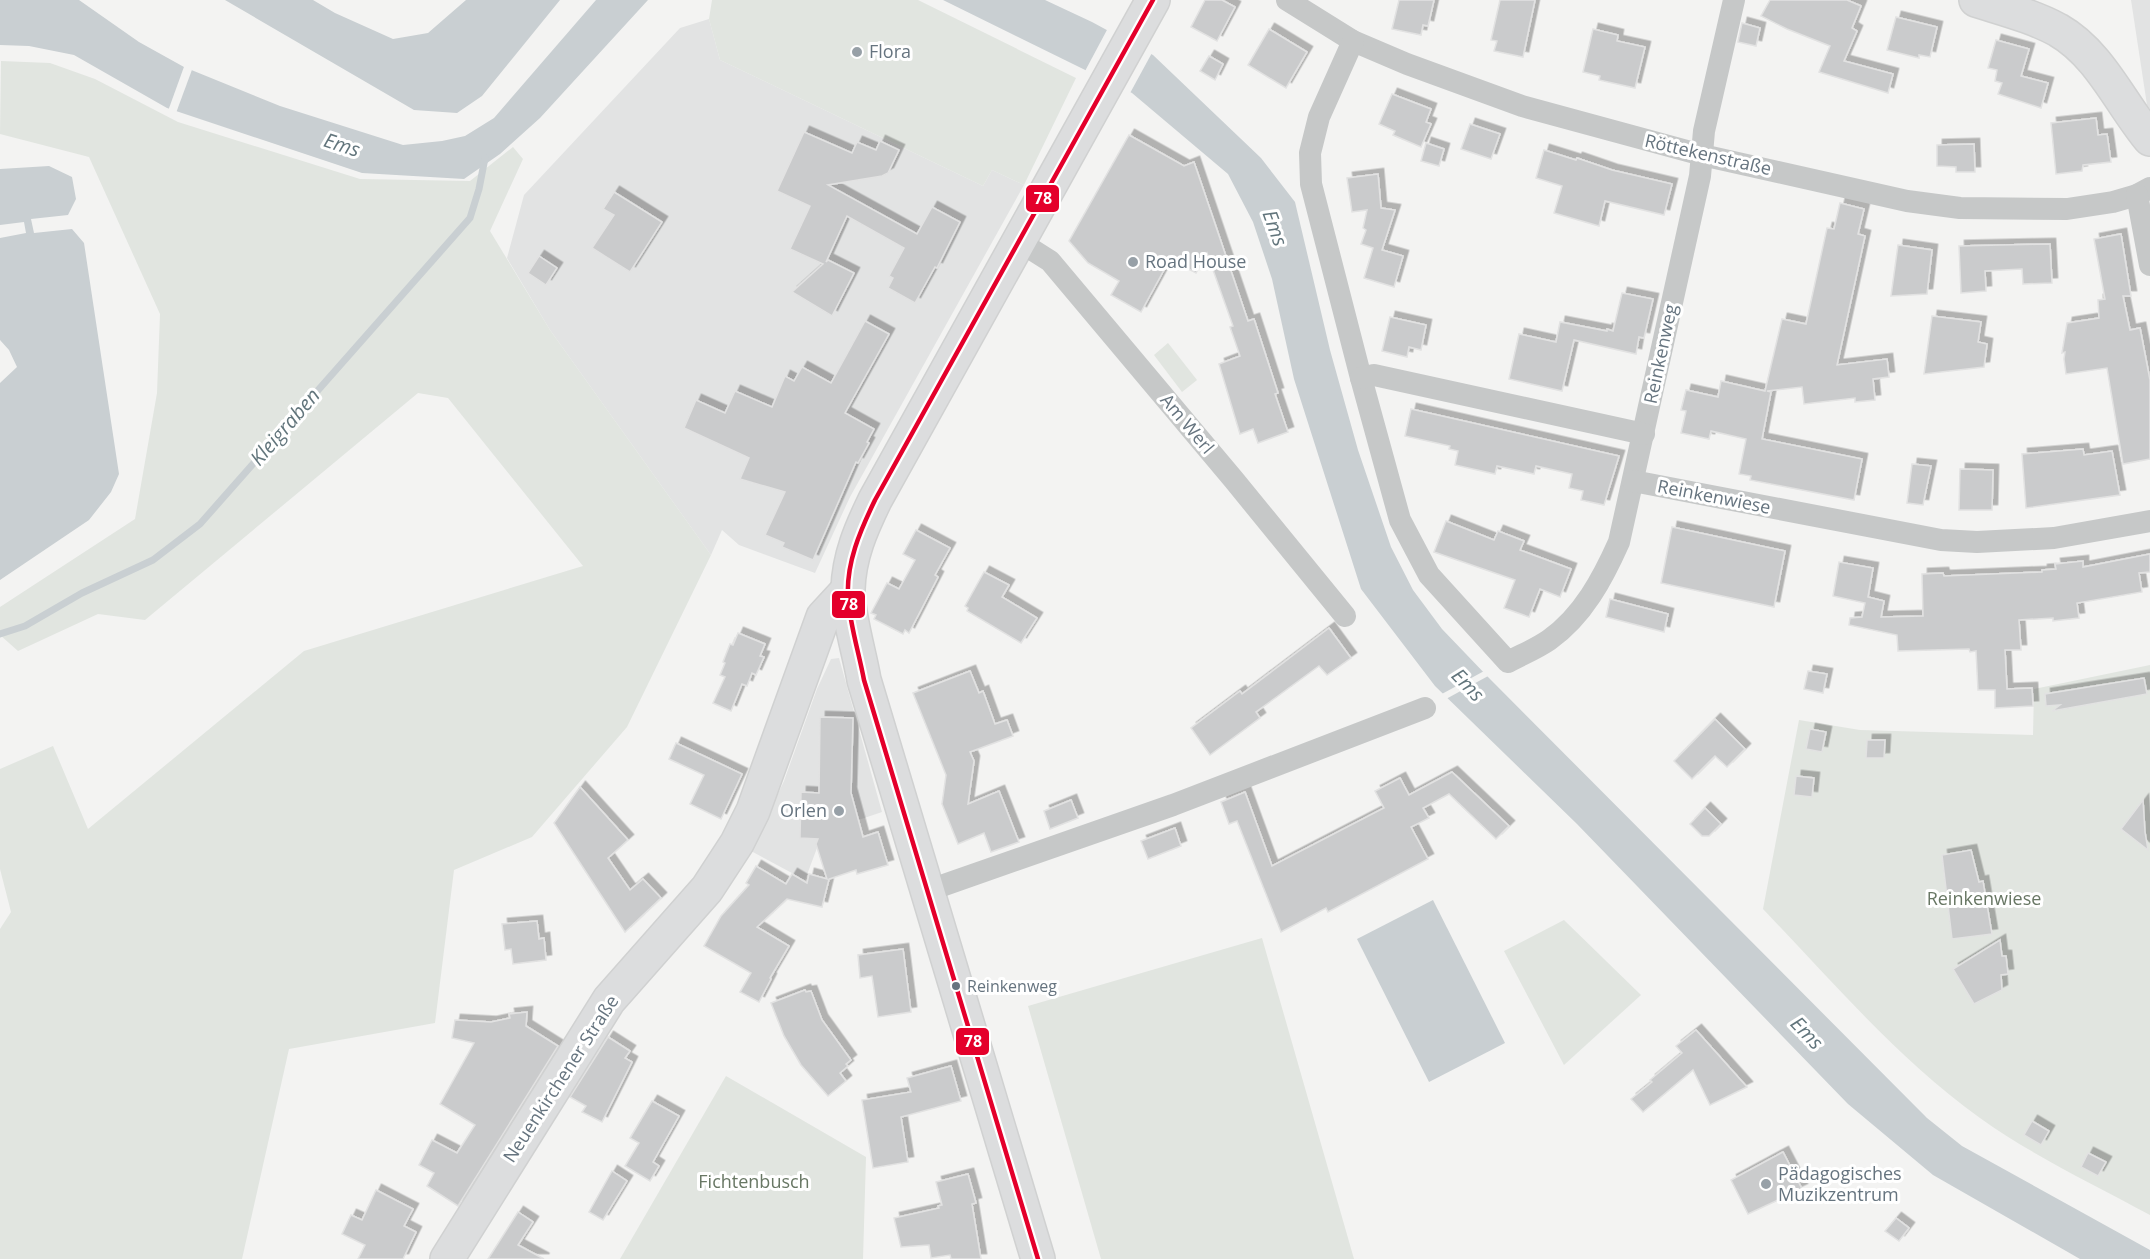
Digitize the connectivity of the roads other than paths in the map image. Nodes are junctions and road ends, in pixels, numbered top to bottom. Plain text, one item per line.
1 (1287, 0) edge
2 (1734, 0) edge
3 (1976, 0) edge
4 (1146, 12) edge
5 (1353, 41) junction
6 (2150, 139) edge
7 (1702, 155) junction
8 (2144, 192) edge
9 (1020, 242) junction
10 (2150, 265) edge
11 (1360, 378) junction
12 (1644, 434) junction
13 (1633, 481) junction
14 (2150, 521) edge
15 (847, 591) junction
16 (1346, 616) dead end
17 (1425, 708) dead end
18 (927, 891) junction
19 (447, 1259) edge
20 (1038, 1259) edge

1 - 5 street, Röttekenstraße
2 - 7 street, Reinkenweg
3 - 6 main road
4 - 9 main road
5 - 7 street, Röttekenstraße
5 - 11 street
7 - 8 street, Röttekenstraße
7 - 12 street, Reinkenweg
8 - 10 street
9 - 15 main road
9 - 16 street, Am Werl
11 - 12 street
11 - 13 street, Reinkenweg
12 - 13 street, Reinkenweg
13 - 14 street, Reinkenwiese
15 - 18 main road
15 - 19 main road, Neuenkirchener Straße
17 - 18 street
18 - 20 main road

